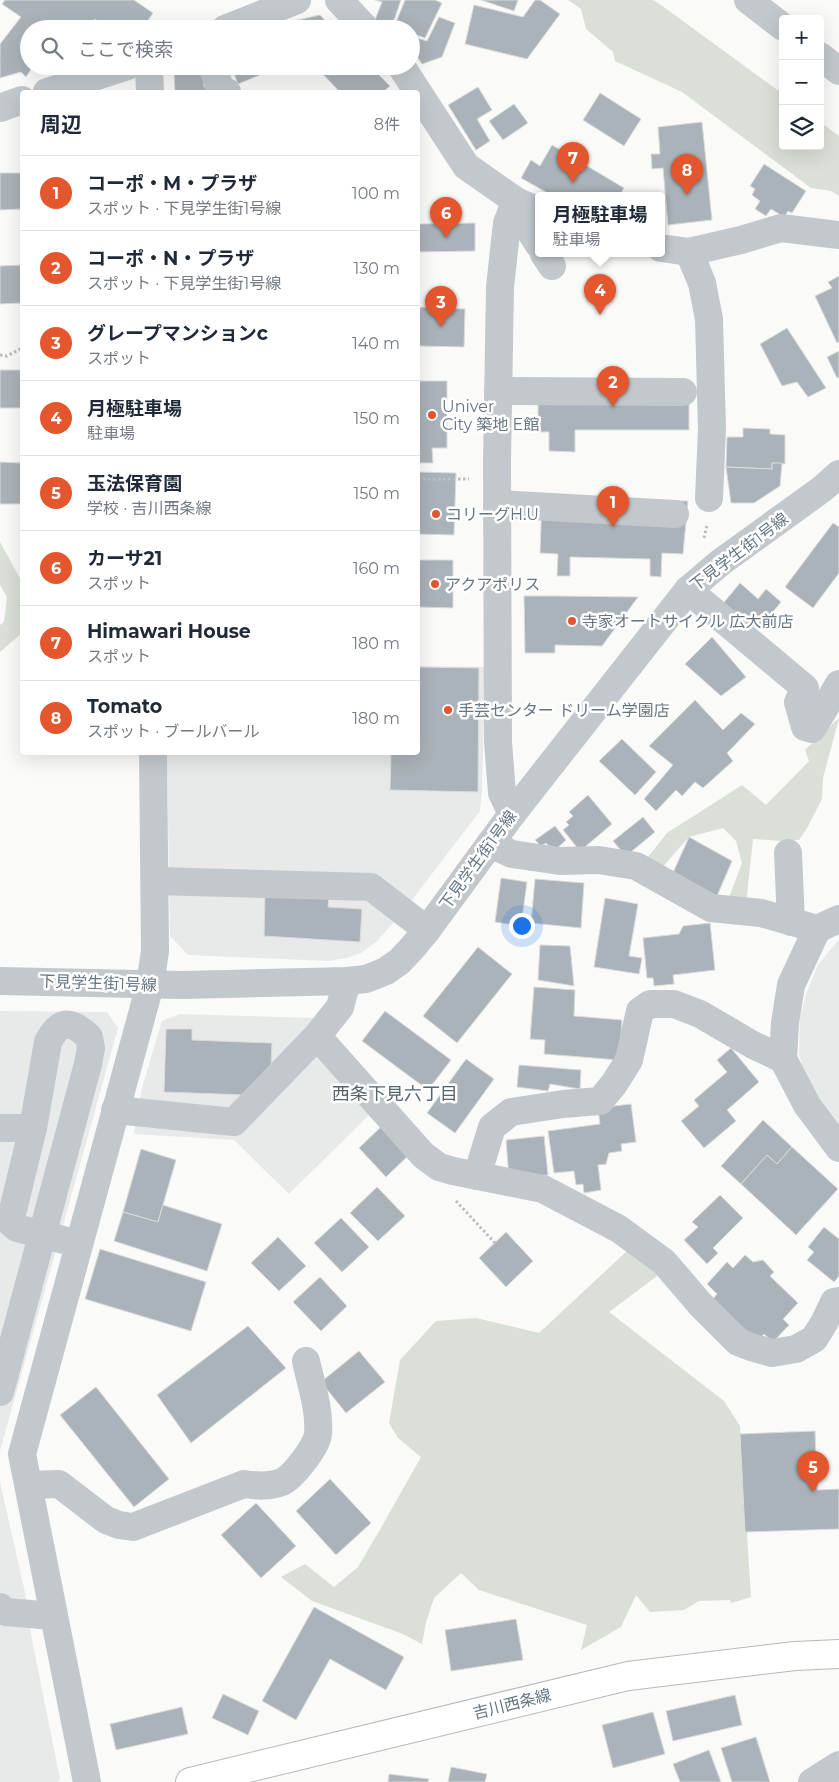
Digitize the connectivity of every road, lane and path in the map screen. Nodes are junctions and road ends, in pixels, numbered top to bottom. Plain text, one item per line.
1 (297, 0) edge
2 (339, 0) edge
3 (748, 0) edge
4 (247, 20) edge
5 (358, 20) edge
6 (779, 24) edge
7 (824, 59) edge
8 (839, 71) edge
9 (100, 75) edge
10 (149, 75) edge
11 (215, 75) edge
12 (53, 90) edge
13 (150, 90) edge
14 (221, 90) edge
15 (20, 101) edge
16 (420, 103) edge
17 (0, 108) edge
18 (522, 208) edge
19 (839, 235) edge
20 (535, 239) edge
21 (665, 249) edge
22 (689, 252) junction
23 (20, 349) edge
24 (0, 355) edge
25 (498, 391) junction
26 (683, 392) dead end
27 (420, 479) edge
28 (833, 488) edge
29 (497, 491) junction
30 (708, 508) joint
31 (675, 514) dead end
32 (703, 545) dead end
33 (688, 590) junction
34 (839, 684) edge
35 (154, 755) edge
36 (512, 814) junction
37 (490, 844) junction
38 (788, 853) dead end
39 (155, 880) junction
40 (816, 923) edge
41 (427, 930) junction
42 (0, 980) edge
43 (347, 981) junction
44 (150, 985) junction
45 (317, 1036) junction
46 (783, 1058) junction
47 (115, 1110) junction
48 (0, 1128) edge
49 (33, 1128) junction
50 (839, 1148) edge
51 (477, 1176) junction
52 (455, 1199) dead end
53 (495, 1242) dead end
54 (79, 1244) junction
55 (839, 1301) edge
56 (306, 1361) dead end
57 (0, 1392) edge
58 (28, 1485) junction
59 (0, 1607) edge
60 (54, 1616) junction
61 (839, 1654) edge
62 (839, 1764) edge
63 (87, 1782) edge
64 (190, 1782) edge
65 (812, 1782) edge

1 - 4 street
2 - 5 street
3 - 6 street
7 - 8 street
9 - 12 street
10 - 13 street
11 - 14 street
15 - 17 street
16 - 18 street
18 - 20 street
18 - 25 street
19 - 22 street
21 - 22 street
22 - 30 street
23 - 24 path
25 - 26 street
25 - 29 street
27 - 29 path
28 - 33 street, 下見学生街1号線
29 - 31 street
29 - 36 street
30 - 32 path
33 - 34 street
33 - 36 street, 下見学生街1号線
35 - 39 street
36 - 37 street, 下見学生街1号線
37 - 40 street
37 - 41 street, 下見学生街1号線
38 - 40 street
39 - 41 street
39 - 44 street
40 - 46 street
41 - 43 street, 下見学生街1号線
42 - 44 street, 下見学生街1号線
43 - 44 street, 下見学生街1号線
43 - 45 street
44 - 47 street
45 - 47 street
45 - 51 street
46 - 50 street
46 - 51 street
47 - 54 street
48 - 49 street
49 - 54 street
49 - 57 street, bridge
51 - 55 street
52 - 53 path
54 - 58 street
56 - 58 street
58 - 60 street
59 - 60 street
60 - 63 street
61 - 64 main road, 吉川西条線
62 - 65 street

